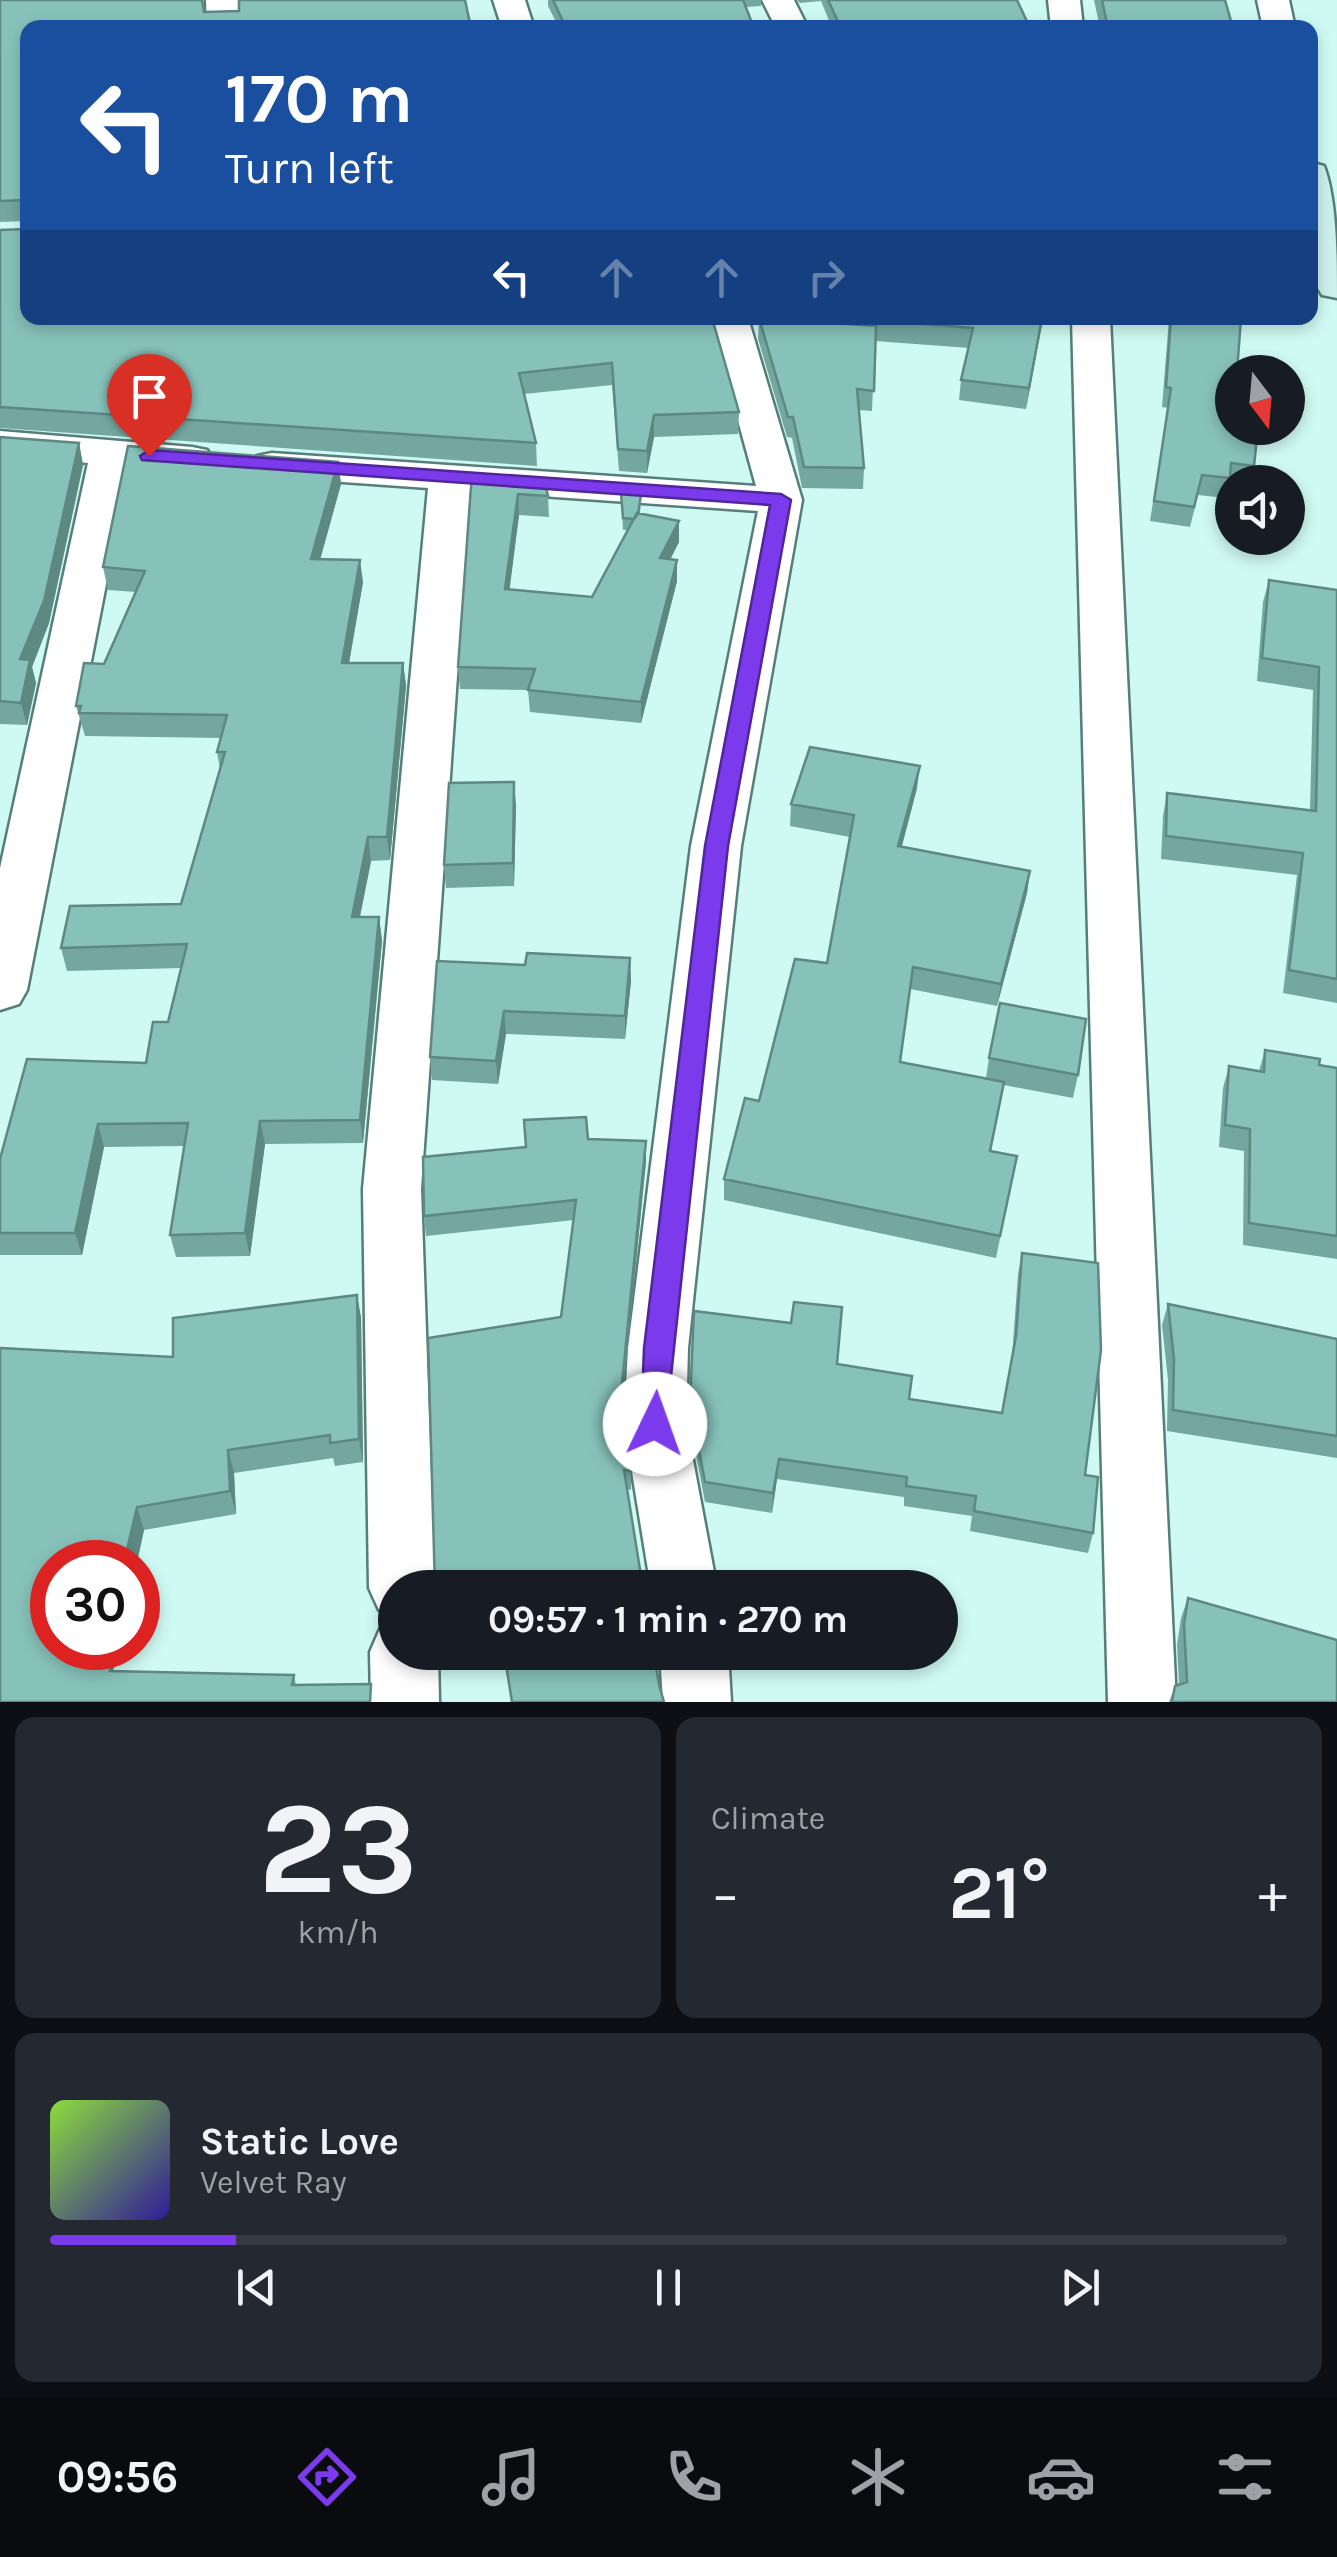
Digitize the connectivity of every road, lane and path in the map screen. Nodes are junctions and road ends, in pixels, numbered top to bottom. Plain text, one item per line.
1 (1318, 207) edge
2 (1337, 286) edge
3 (731, 325) edge
4 (1091, 325) edge
5 (0, 443) edge
6 (111, 453) junction
7 (450, 478) junction
8 (781, 500) junction
9 (0, 990) edge
10 (402, 1570) edge
11 (681, 1570) edge
12 (405, 1670) edge
13 (695, 1670) edge
14 (406, 1702) edge
15 (697, 1702) edge
16 (1142, 1702) edge

1 - 2 street
3 - 8 street
4 - 16 street
5 - 6 street
6 - 7 street
6 - 9 street
7 - 8 street
7 - 10 street
8 - 11 street
12 - 14 street
13 - 15 street

